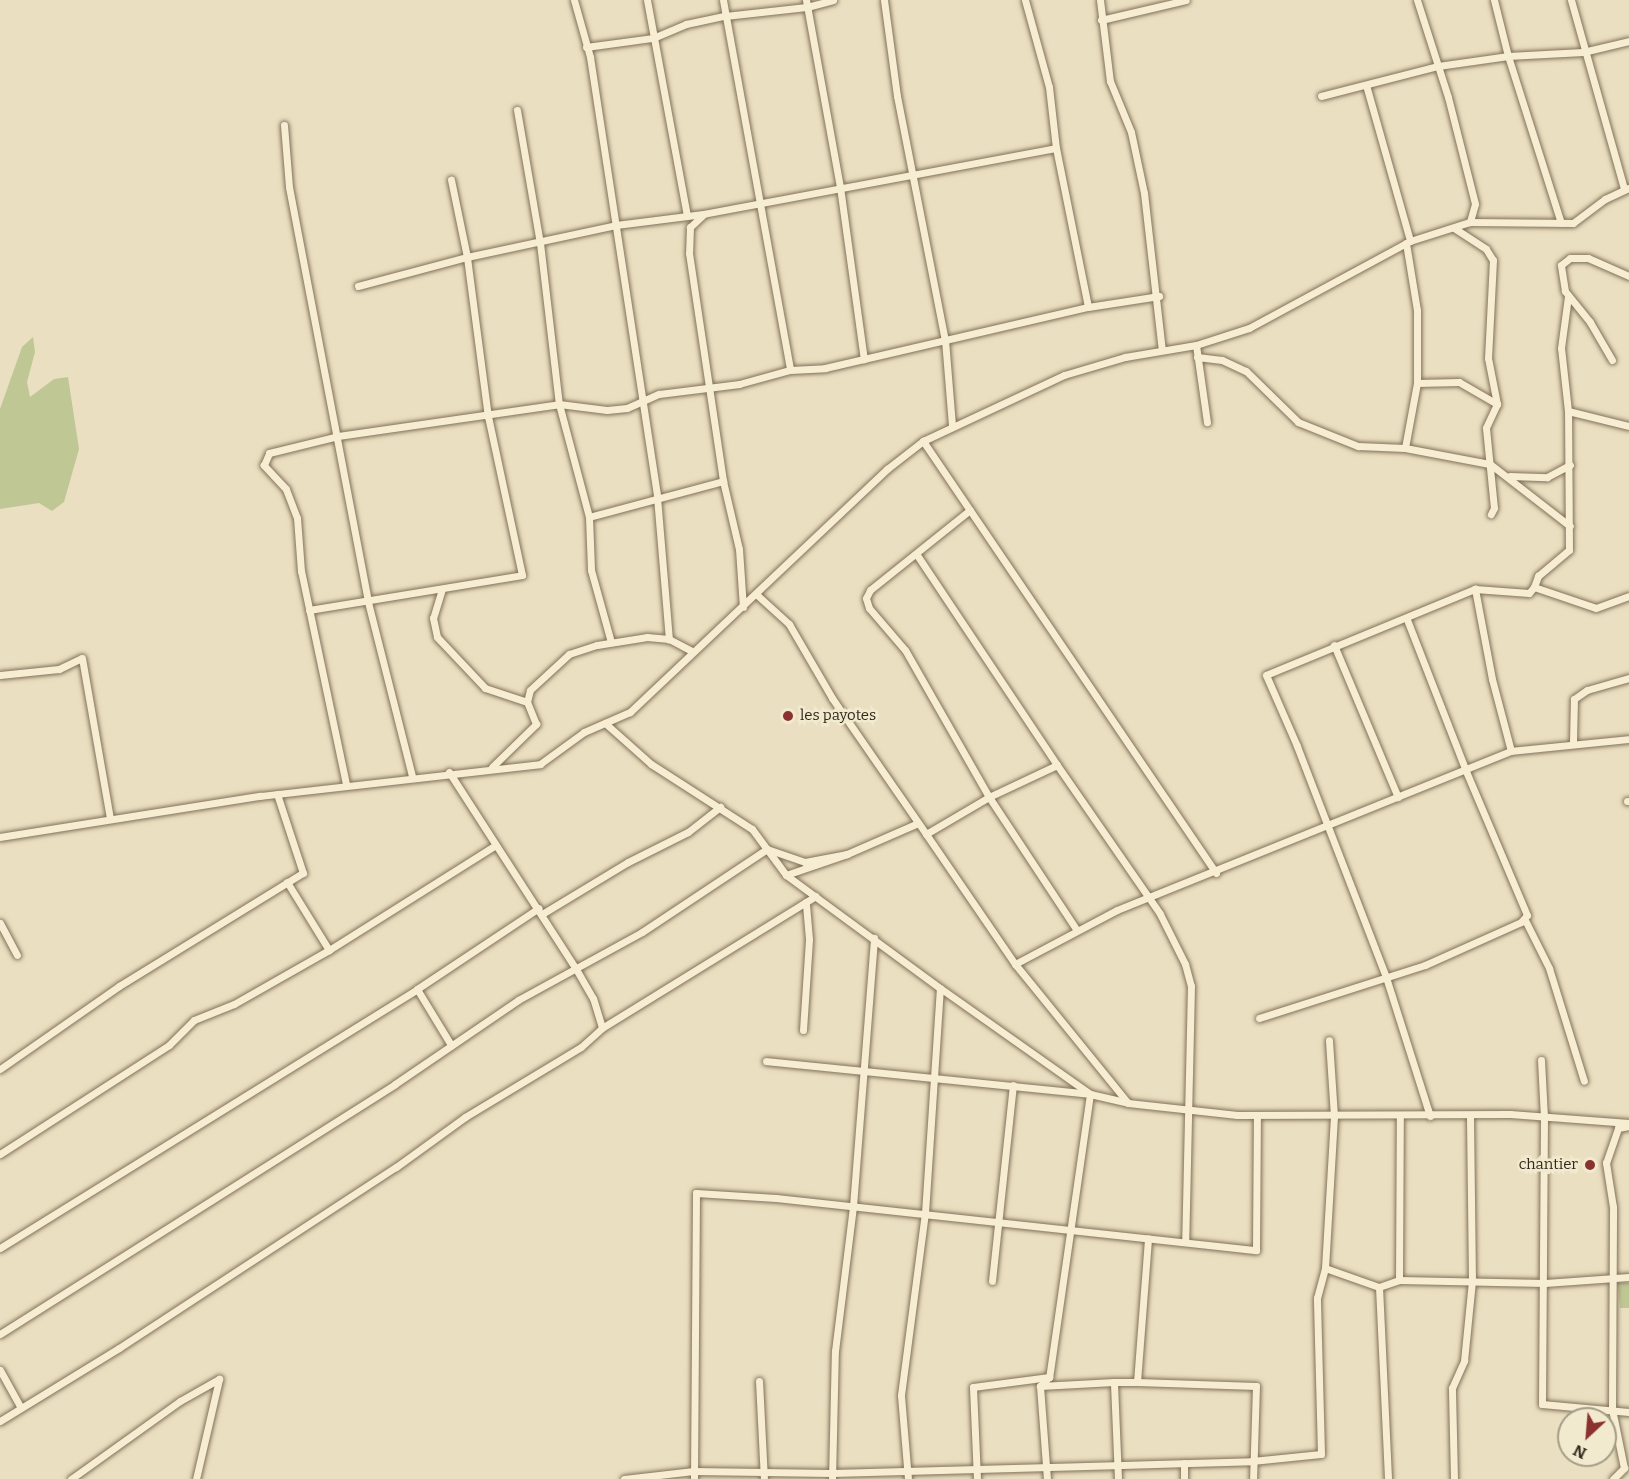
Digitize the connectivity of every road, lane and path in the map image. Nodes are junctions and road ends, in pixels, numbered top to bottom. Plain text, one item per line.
1 (574, 0) edge
2 (647, 0) edge
3 (723, 0) edge
4 (832, 0) edge
5 (884, 0) edge
6 (1025, 0) edge
7 (1100, 0) edge
8 (1186, 0) edge
9 (1417, 0) edge
10 (1494, 0) edge
11 (1571, 0) edge
12 (807, 4) edge
13 (725, 16) junction
14 (1101, 20) junction
15 (653, 38) junction
16 (1629, 40) edge
17 (586, 47) junction
18 (1583, 52) junction
19 (1508, 56) junction
20 (1438, 66) junction
21 (1366, 85) junction
22 (1321, 96) dead end
23 (518, 110) dead end
24 (284, 125) dead end
25 (1056, 148) junction
26 (912, 175) junction
27 (451, 180) dead end
28 (840, 187) junction
29 (1627, 188) edge
30 (762, 202) junction
31 (704, 214) junction
32 (687, 215) junction
33 (1470, 222) junction
34 (1561, 222) junction
35 (616, 225) junction
36 (1454, 228) junction
37 (1408, 242) junction
38 (540, 243) junction
39 (467, 257) junction
40 (1629, 276) edge
41 (358, 286) dead end
42 (1159, 296) junction
43 (1568, 296) junction
44 (1088, 307) junction
45 (945, 340) junction
46 (1196, 345) junction
47 (1162, 350) junction
48 (1197, 357) junction
49 (864, 359) junction
50 (1612, 360) dead end
51 (790, 370) junction
52 (1418, 383) junction
53 (709, 387) junction
54 (642, 403) junction
55 (559, 404) junction
56 (1497, 404) junction
57 (1568, 411) junction
58 (488, 417) junction
59 (1207, 422) dead end
60 (952, 426) junction
61 (1629, 426) edge
62 (338, 436) junction
63 (923, 441) junction
64 (1405, 448) junction
65 (1490, 464) junction
66 (1570, 465) junction
67 (1510, 476) junction
68 (723, 481) junction
69 (657, 497) junction
70 (970, 510) junction
71 (1491, 514) dead end
72 (589, 517) junction
73 (1570, 525) junction
74 (917, 555) junction
75 (1534, 587) junction
76 (442, 589) junction
77 (1475, 589) junction
78 (756, 594) junction
79 (1629, 596) edge
80 (368, 602) junction
81 (743, 607) junction
82 (309, 609) junction
83 (1407, 620) junction
84 (669, 639) junction
85 (611, 642) junction
86 (1334, 645) junction
87 (692, 651) junction
88 (0, 675) edge
89 (1629, 678) edge
90 (527, 702) junction
91 (605, 723) junction
92 (1629, 739) edge
93 (1572, 742) junction
94 (1511, 751) junction
95 (1058, 765) junction
96 (492, 767) junction
97 (1466, 771) junction
98 (449, 772) junction
99 (412, 776) junction
100 (346, 784) junction
101 (277, 794) junction
102 (989, 797) junction
103 (1398, 797) junction
104 (720, 807) junction
105 (110, 819) junction
106 (918, 823) junction
107 (1326, 824) junction
108 (926, 834) junction
109 (0, 837) edge
110 (494, 846) junction
111 (767, 849) junction
112 (847, 854) junction
113 (1216, 873) junction
114 (786, 874) junction
115 (287, 882) junction
116 (816, 896) junction
117 (1148, 898) junction
118 (806, 902) junction
119 (540, 911) junction
120 (1525, 920) junction
121 (0, 923) edge
122 (1076, 929) junction
123 (874, 938) junction
124 (329, 950) junction
125 (17, 955) dead end
126 (1015, 964) junction
127 (576, 969) junction
128 (1386, 976) junction
129 (940, 988) junction
130 (417, 989) junction
131 (1259, 1018) dead end
132 (603, 1028) junction
133 (803, 1030) dead end
134 (1329, 1040) dead end
135 (451, 1045) junction
136 (1541, 1060) dead end
137 (766, 1061) dead end
138 (0, 1069) edge
139 (864, 1071) junction
140 (934, 1078) junction
141 (1584, 1081) dead end
142 (1013, 1085) junction
143 (1090, 1094) junction
144 (1128, 1103) junction
145 (1186, 1113) junction
146 (1257, 1115) junction
147 (1334, 1116) junction
148 (1400, 1116) junction
149 (1430, 1116) junction
150 (1470, 1116) junction
151 (1544, 1117) junction
152 (1629, 1124) edge
153 (0, 1154) edge
154 (853, 1206) junction
155 (925, 1213) junction
156 (999, 1223) junction
157 (1074, 1229) junction
158 (1148, 1238) junction
159 (1185, 1242) junction
160 (0, 1248) edge
161 (1325, 1268) junction
162 (1629, 1277) edge
163 (1612, 1278) junction
164 (1399, 1280) junction
165 (992, 1281) dead end
166 (1472, 1281) junction
167 (1545, 1283) junction
168 (1379, 1287) junction
169 (0, 1334) edge
170 (0, 1370) edge
171 (1049, 1377) junction
172 (759, 1381) dead end
173 (1114, 1382) junction
174 (1137, 1382) junction
175 (1040, 1386) junction
176 (1584, 1407) edge
177 (1612, 1407) edge
178 (21, 1408) junction
179 (0, 1421) edge
180 (1617, 1434) edge
181 (1252, 1461) junction
182 (1118, 1462) junction
183 (1184, 1463) junction
184 (1046, 1465) junction
185 (976, 1467) junction
186 (908, 1469) junction
187 (694, 1475) edge
188 (832, 1476) edge
189 (764, 1477) edge
190 (73, 1479) edge
191 (196, 1479) edge
192 (624, 1479) edge
193 (908, 1479) edge
194 (977, 1479) edge
195 (1047, 1479) edge
196 (1118, 1479) edge
197 (1184, 1479) edge
198 (1253, 1479) edge
199 (1388, 1479) edge
200 (1454, 1479) edge
201 (1613, 1479) edge

1 - 17 street
2 - 15 street
3 - 13 street
4 - 12 street
5 - 26 street
6 - 25 street
7 - 14 street
8 - 14 street
9 - 20 street
10 - 19 street
11 - 18 street
12 - 13 street
12 - 28 street
13 - 15 street
13 - 30 street
14 - 42 street
15 - 17 street
15 - 32 street
16 - 18 street
17 - 35 street
18 - 19 street
18 - 29 street
19 - 20 street
19 - 34 street
20 - 21 street
20 - 33 street
21 - 22 street
21 - 37 street
23 - 38 street
24 - 62 street
25 - 26 street
25 - 44 street
26 - 28 street
26 - 45 street
27 - 39 street
28 - 30 street
28 - 49 street
29 - 34 street
30 - 31 street
30 - 51 street
31 - 32 street
31 - 53 street
32 - 35 street
33 - 34 street
33 - 36 street
35 - 38 street
35 - 54 street
36 - 37 street
36 - 56 street
37 - 46 street
37 - 52 street
38 - 39 street
38 - 55 street
39 - 41 street
39 - 58 street
40 - 43 street
42 - 44 street
42 - 47 street
43 - 50 street
43 - 57 street
44 - 45 street
45 - 49 street
45 - 60 street
46 - 47 street
46 - 48 street
47 - 60 street
48 - 59 street
48 - 64 street
49 - 51 street
51 - 53 street
52 - 56 street
52 - 64 street
53 - 54 street
53 - 68 street
54 - 55 street
54 - 69 street
55 - 58 street
55 - 72 street
56 - 65 street
57 - 61 street
57 - 66 street
58 - 62 street
58 - 76 street
60 - 63 street
62 - 80 street
62 - 82 street
63 - 70 street
63 - 78 street
64 - 65 street
65 - 67 street
65 - 71 street
66 - 67 street
66 - 73 street
67 - 73 street
68 - 69 street
68 - 81 street
69 - 72 street
69 - 84 street
70 - 74 street
70 - 113 street
72 - 85 street
73 - 75 street
74 - 95 street
74 - 102 street
75 - 77 street
75 - 79 street
76 - 80 street
76 - 90 street
77 - 83 street
77 - 94 street
78 - 81 street
78 - 106 street
80 - 82 street
80 - 99 street
81 - 87 street
82 - 100 street
83 - 86 street
83 - 97 street
84 - 85 street
84 - 87 street
85 - 90 street
86 - 103 street
86 - 107 street
87 - 91 street
88 - 105 street
89 - 93 street
90 - 96 street
91 - 96 street
91 - 104 street
92 - 93 street
93 - 94 street
94 - 97 street
95 - 102 street
95 - 117 street
96 - 98 street
97 - 103 street
97 - 120 street
98 - 99 street
98 - 110 street
99 - 100 street
100 - 101 street
101 - 105 street
101 - 115 street
102 - 108 street
102 - 122 street
103 - 107 street
104 - 111 street
104 - 119 street
105 - 109 street
106 - 108 street
106 - 112 street
107 - 113 street
107 - 128 street
108 - 126 street
110 - 119 street
110 - 124 street
111 - 112 street
111 - 114 street
111 - 127 street
112 - 114 street
113 - 117 street
114 - 116 street
115 - 124 street
115 - 138 street
116 - 118 street
116 - 123 street
117 - 122 street
117 - 145 street
118 - 132 street
118 - 133 street
119 - 127 street
119 - 130 street
120 - 128 street
120 - 141 street
121 - 125 street
122 - 126 street
123 - 129 street
123 - 139 street
124 - 153 street
126 - 144 street
127 - 132 street
127 - 135 street
128 - 131 street
128 - 149 street
129 - 140 street
129 - 143 street
130 - 135 street
130 - 160 street
132 - 178 street
134 - 147 street
135 - 169 street
136 - 151 street
137 - 139 street
139 - 140 street
139 - 154 street
140 - 142 street
140 - 155 street
142 - 143 street
142 - 156 street
143 - 144 street
143 - 157 street
144 - 145 street
145 - 146 street
145 - 159 street
146 - 147 street
146 - 159 street
147 - 148 street
147 - 161 street
148 - 149 street
148 - 164 street
149 - 150 street
150 - 151 street
150 - 166 street
151 - 152 street
151 - 167 street
152 - 163 street
154 - 155 street
154 - 187 street
154 - 188 street
155 - 156 street
155 - 186 street
156 - 157 street
156 - 165 street
157 - 158 street
157 - 171 street
158 - 159 street
158 - 174 street
161 - 168 street
161 - 181 street
162 - 163 street
163 - 167 street
163 - 177 street
164 - 166 street
164 - 168 street
166 - 167 street
166 - 200 street
167 - 176 street
168 - 199 street
170 - 178 street
171 - 175 street
171 - 185 street
172 - 189 street
173 - 174 street
173 - 175 street
173 - 182 street
174 - 181 street
175 - 184 street
178 - 179 street
180 - 201 street
181 - 183 street
181 - 198 street
182 - 183 street
182 - 184 street
182 - 196 street
183 - 197 street
184 - 185 street
184 - 195 street
185 - 186 street
185 - 194 street
186 - 188 street
186 - 193 street
187 - 189 street
187 - 192 street
188 - 189 street
190 - 191 street

